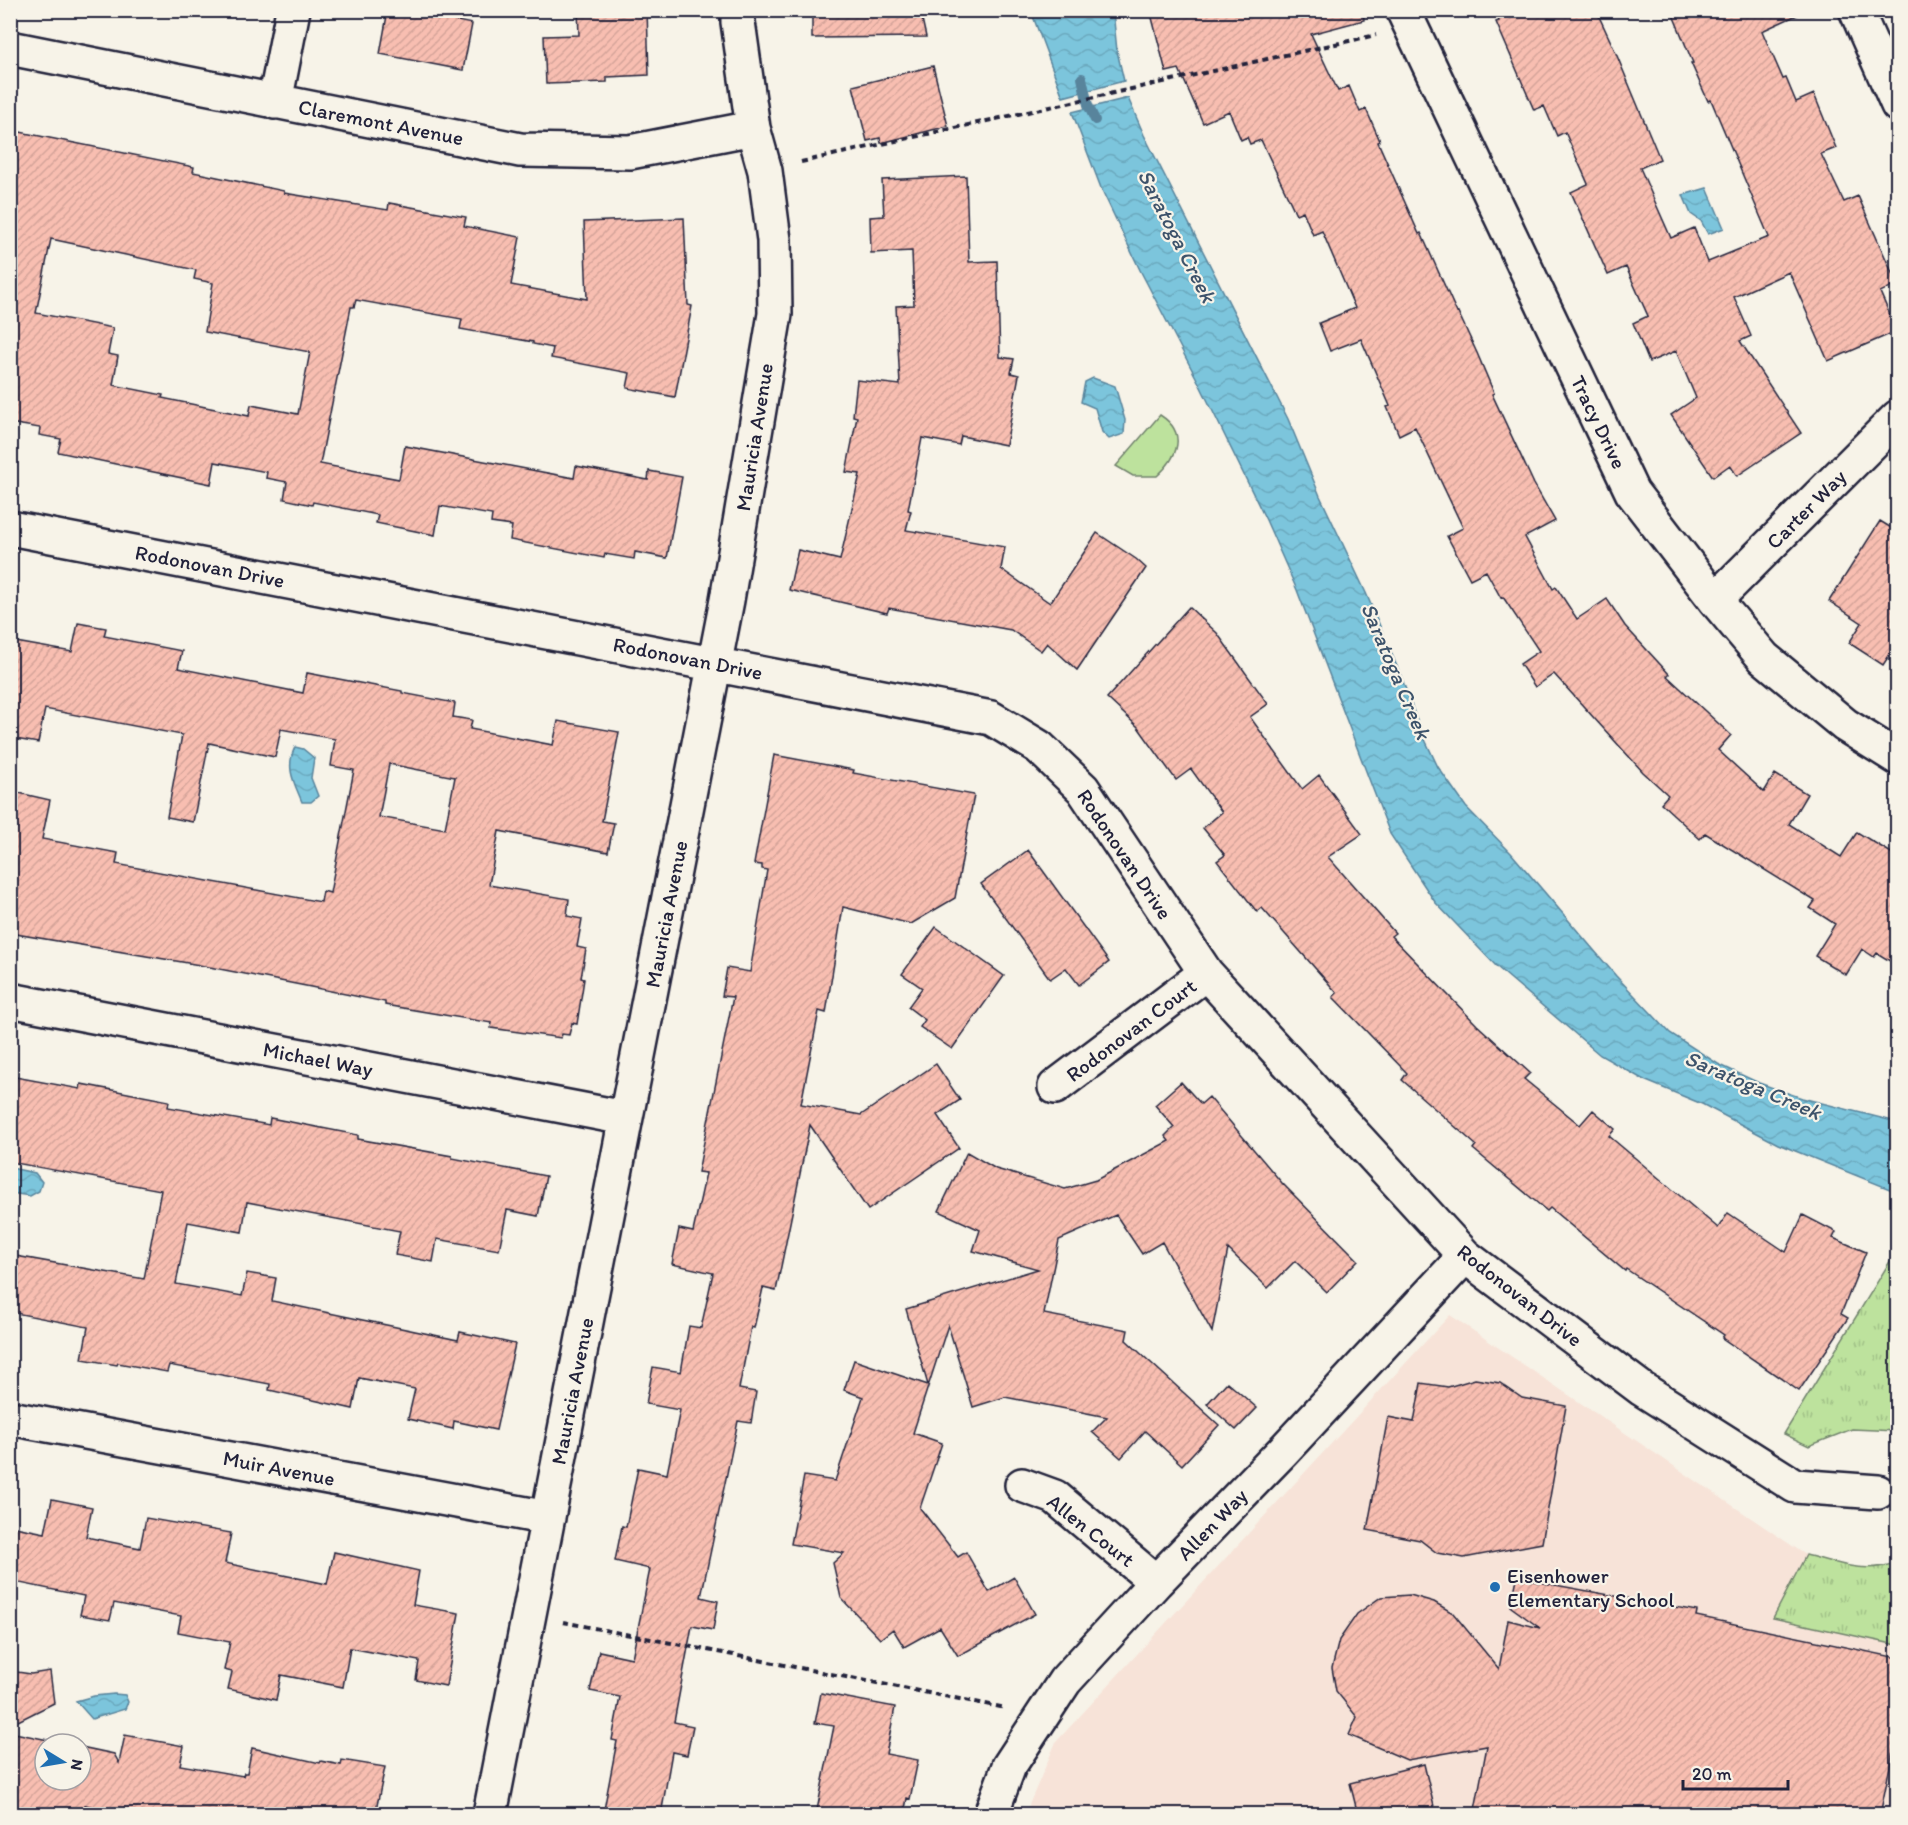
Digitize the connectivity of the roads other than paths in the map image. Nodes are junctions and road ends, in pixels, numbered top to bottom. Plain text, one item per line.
1 (293, 10) edge
2 (738, 10) edge
3 (1403, 10) edge
4 (1856, 10) edge
5 (10, 48) edge
6 (275, 102) junction
7 (1898, 105) edge
8 (753, 128) junction
9 (1898, 417) edge
10 (10, 528) edge
11 (1715, 600) junction
12 (715, 663) junction
13 (1898, 758) edge
14 (1206, 973) junction
15 (10, 1000) edge
16 (1055, 1087) dead end
17 (625, 1118) junction
18 (1466, 1256) junction
19 (10, 1418) edge
20 (1022, 1485) dead end
21 (1878, 1492) dead end
22 (548, 1518) junction
23 (1156, 1582) junction
24 (490, 1815) edge
25 (991, 1815) edge

1 - 6 street
2 - 8 street, Mauricia Avenue
3 - 11 street, Tracy Drive
4 - 7 street
5 - 6 street, Claremont Avenue
6 - 8 street, Claremont Avenue
8 - 12 street, Mauricia Avenue
9 - 11 street, Carter Way
10 - 12 street, Rodonovan Drive
11 - 13 street, Tracy Drive
12 - 14 street, Rodonovan Drive
12 - 17 street, Mauricia Avenue
14 - 16 street, Rodonovan Court
14 - 18 street, Rodonovan Drive
15 - 17 street, Michael Way
17 - 22 street, Mauricia Avenue
18 - 21 street, Rodonovan Drive
18 - 23 street, Allen Way
19 - 22 street, Muir Avenue
20 - 23 street, Allen Court
22 - 24 street, Mauricia Avenue
23 - 25 street, Allen Way

